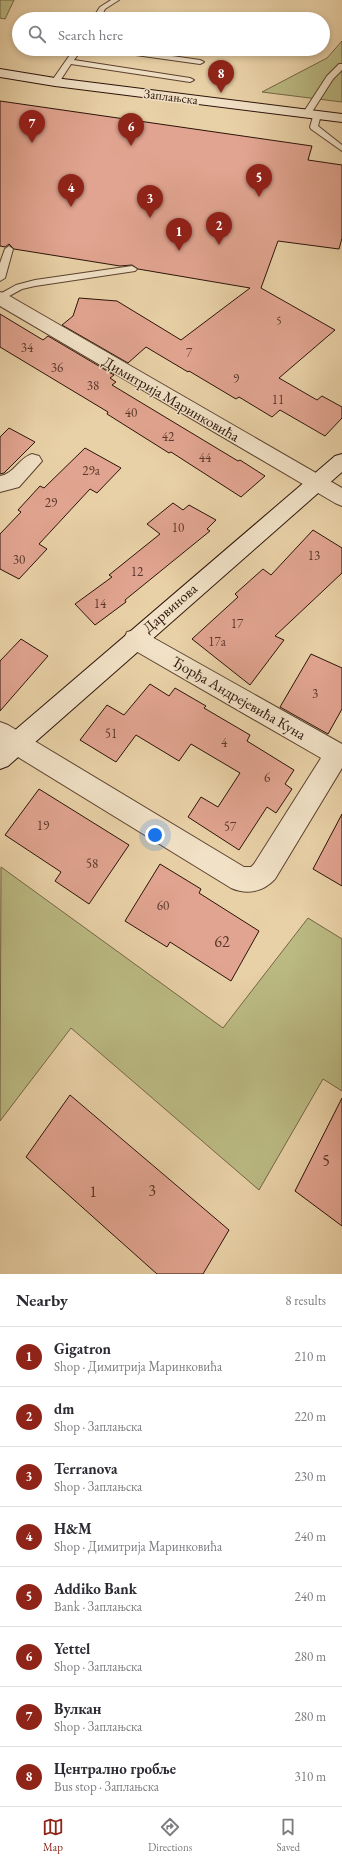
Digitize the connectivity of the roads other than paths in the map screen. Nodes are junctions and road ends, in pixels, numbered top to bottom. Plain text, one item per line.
1 (116, 0) edge
2 (100, 12) edge
3 (74, 56) edge
4 (157, 56) edge
5 (70, 62) junction
6 (200, 62) dead end
7 (342, 66) edge
8 (0, 72) edge
9 (190, 80) dead end
10 (56, 82) junction
11 (312, 114) junction
12 (342, 118) edge
13 (342, 149) edge
14 (9, 249) dead end
15 (132, 269) dead end
16 (0, 278) edge
17 (0, 298) edge
18 (32, 461) dead end
19 (342, 461) edge
20 (0, 484) edge
21 (316, 484) junction
22 (342, 498) edge
23 (135, 639) junction
24 (6, 745) edge
25 (339, 756) edge

1 - 2 lane
3 - 5 lane
4 - 6 lane
5 - 9 lane
5 - 10 lane
7 - 11 lane
8 - 10 street, Заплањска
10 - 11 street, Заплањска
11 - 12 street, Заплањска
11 - 13 lane
14 - 16 lane
15 - 17 lane
17 - 21 street, Димитрија Маринковића
18 - 20 street
19 - 21 street, Дарвинова
21 - 22 street, Димитрија Маринковића
21 - 23 street, Дарвинова
23 - 24 street, Дарвинова
23 - 25 street, Ђорђа Андрејевића Куна
24 - 25 street

